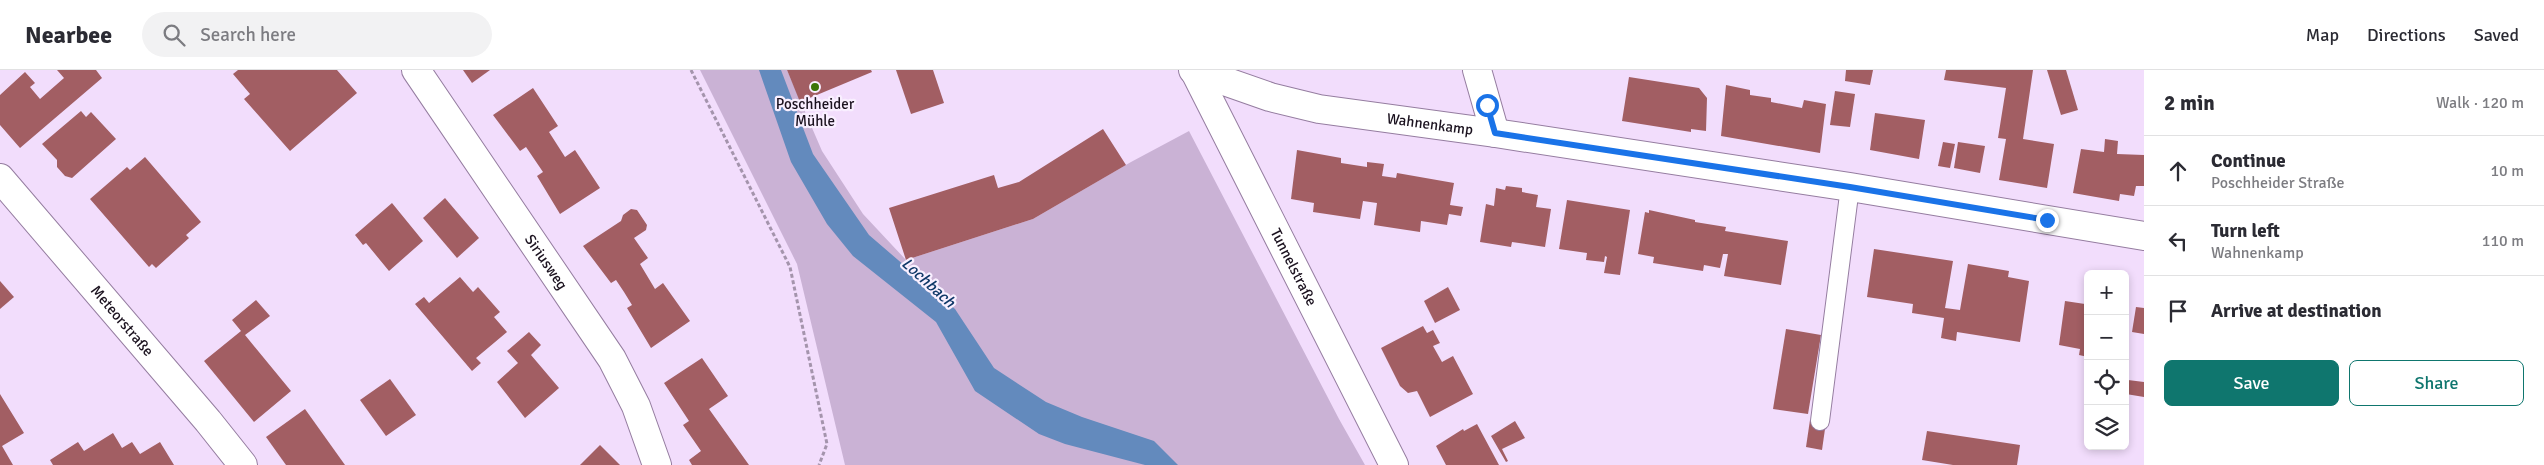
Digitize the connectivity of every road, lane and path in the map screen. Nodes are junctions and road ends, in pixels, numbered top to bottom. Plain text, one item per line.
1 (416, 70) edge
2 (690, 70) edge
3 (1193, 70) edge
4 (1477, 70) edge
5 (1495, 133) junction
6 (0, 178) edge
7 (1850, 187) junction
8 (2144, 236) edge
9 (1820, 421) dead end
10 (243, 465) edge
11 (657, 465) edge
12 (819, 465) edge
13 (1394, 465) edge

1 - 11 street, Siriusweg
2 - 12 path
3 - 5 street, Wahnenkamp
3 - 13 street, Tunnelstraße
4 - 5 street
5 - 7 street, Wahnenkamp
6 - 10 street, Meteorstraße
7 - 8 street, Wahnenkamp
7 - 9 lane

